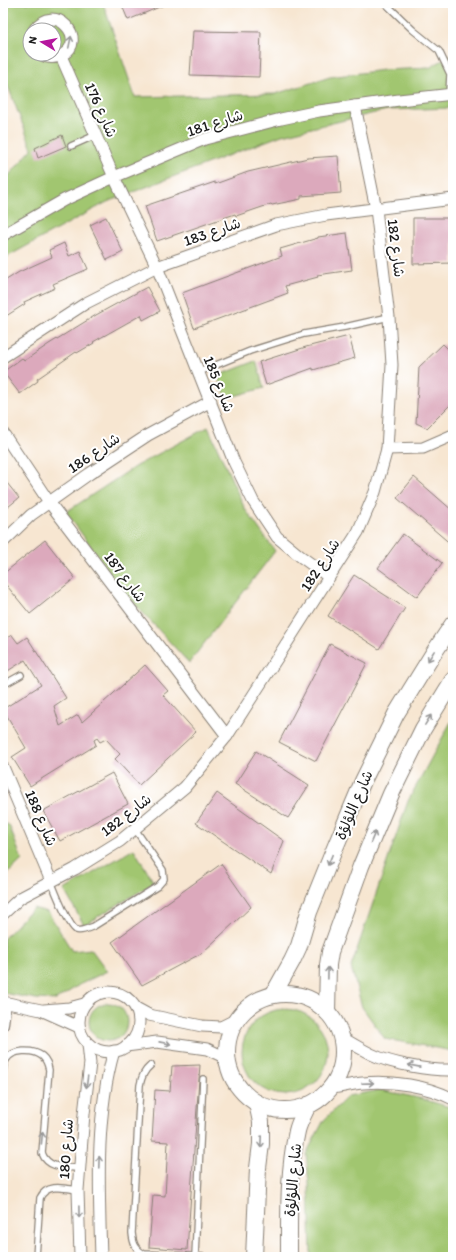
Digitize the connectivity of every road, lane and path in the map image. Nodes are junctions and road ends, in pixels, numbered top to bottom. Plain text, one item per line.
1 (385, 3) edge
2 (42, 22) edge
3 (62, 22) edge
4 (62, 22) edge
5 (62, 55) edge
6 (62, 58) edge
7 (451, 94) edge
8 (355, 106) junction
9 (96, 135) junction
10 (71, 146) dead end
11 (114, 177) junction
12 (453, 199) edge
13 (376, 209) junction
14 (3, 235) edge
15 (157, 267) junction
16 (389, 317) junction
17 (3, 357) edge
18 (199, 372) junction
19 (210, 401) junction
20 (3, 433) edge
21 (453, 435) edge
22 (387, 449) junction
23 (49, 502) junction
24 (3, 542) edge
25 (329, 577) junction
26 (453, 624) edge
27 (21, 675) dead end
28 (453, 680) edge
29 (3, 685) edge
30 (227, 736) junction
31 (3, 767) edge
32 (135, 829) junction
33 (52, 881) junction
34 (3, 914) edge
35 (273, 995) junction
36 (6, 1002) edge
37 (84, 1004) junction
38 (136, 1008) junction
39 (41, 1010) junction
40 (327, 1012) junction
41 (237, 1019) junction
42 (79, 1027) junction
43 (3, 1029) edge
44 (341, 1037) junction
45 (88, 1044) junction
46 (126, 1046) junction
47 (114, 1051) junction
48 (151, 1065) dead end
49 (453, 1070) edge
50 (231, 1074) junction
51 (203, 1079) dead end
52 (3, 1081) edge
53 (330, 1088) junction
54 (453, 1099) edge
55 (257, 1104) junction
56 (308, 1106) junction
57 (80, 1168) junction
58 (78, 1190) junction
59 (196, 1256) edge
60 (36, 1257) edge
61 (80, 1257) edge
62 (101, 1257) edge
63 (205, 1257) edge
64 (254, 1257) edge
65 (290, 1257) edge

1 - 7 lane
4 -> 2 street
5 -> 3 street
6 - 9 street, شارع 176
7 - 8 street, شارع 181
8 - 11 street, شارع 181
8 - 13 street, شارع 182
9 - 10 lane
9 - 11 street, شارع 176
11 - 14 street, شارع 181
11 - 15 street, شارع 185
12 - 13 street, شارع 183
13 - 15 street, شارع 183
13 - 16 street, شارع 182
15 - 17 street, شارع 183
15 - 18 street, شارع 185
16 - 18 lane
16 - 22 street, شارع 182
18 - 19 street, شارع 185
19 - 23 street, شارع 186
19 - 25 street, شارع 185
20 - 23 street, شارع 187
21 - 22 street
22 - 25 street, شارع 182
23 - 24 street, شارع 186
23 - 30 street, شارع 187
25 - 30 street, شارع 182
26 -> 35 main road, شارع اللؤلؤة
27 - 29 lane
40 -> 28 main road, شارع اللؤلؤة
30 - 32 street, شارع 182
31 - 33 street, شارع 188
32 - 33 street, شارع 182
32 - 33 lane
33 - 34 street, شارع 182
35 - 40 main road
35 - 41 main road
36 - 39 street
36 - 43 lane
37 - 38 street
37 - 39 street
37 - 42 street
38 - 41 street
38 - 46 street
39 - 42 street
40 - 44 main road
41 - 50 main road
42 - 45 street
49 -> 44 street
44 - 53 main road
45 - 47 street
45 -> 57 street, شارع 180
46 - 47 street
46 -> 50 street
62 -> 47 street
48 - 59 lane
50 - 55 main road
51 - 59 lane
57 -> 52 lane
53 -> 54 street
53 - 56 main road
55 - 56 main road
55 -> 64 main road
56 - 65 main road, شارع اللؤلؤة
57 - 58 street, شارع 180
58 - 60 lane
58 -> 61 street, شارع 180
59 - 63 lane

